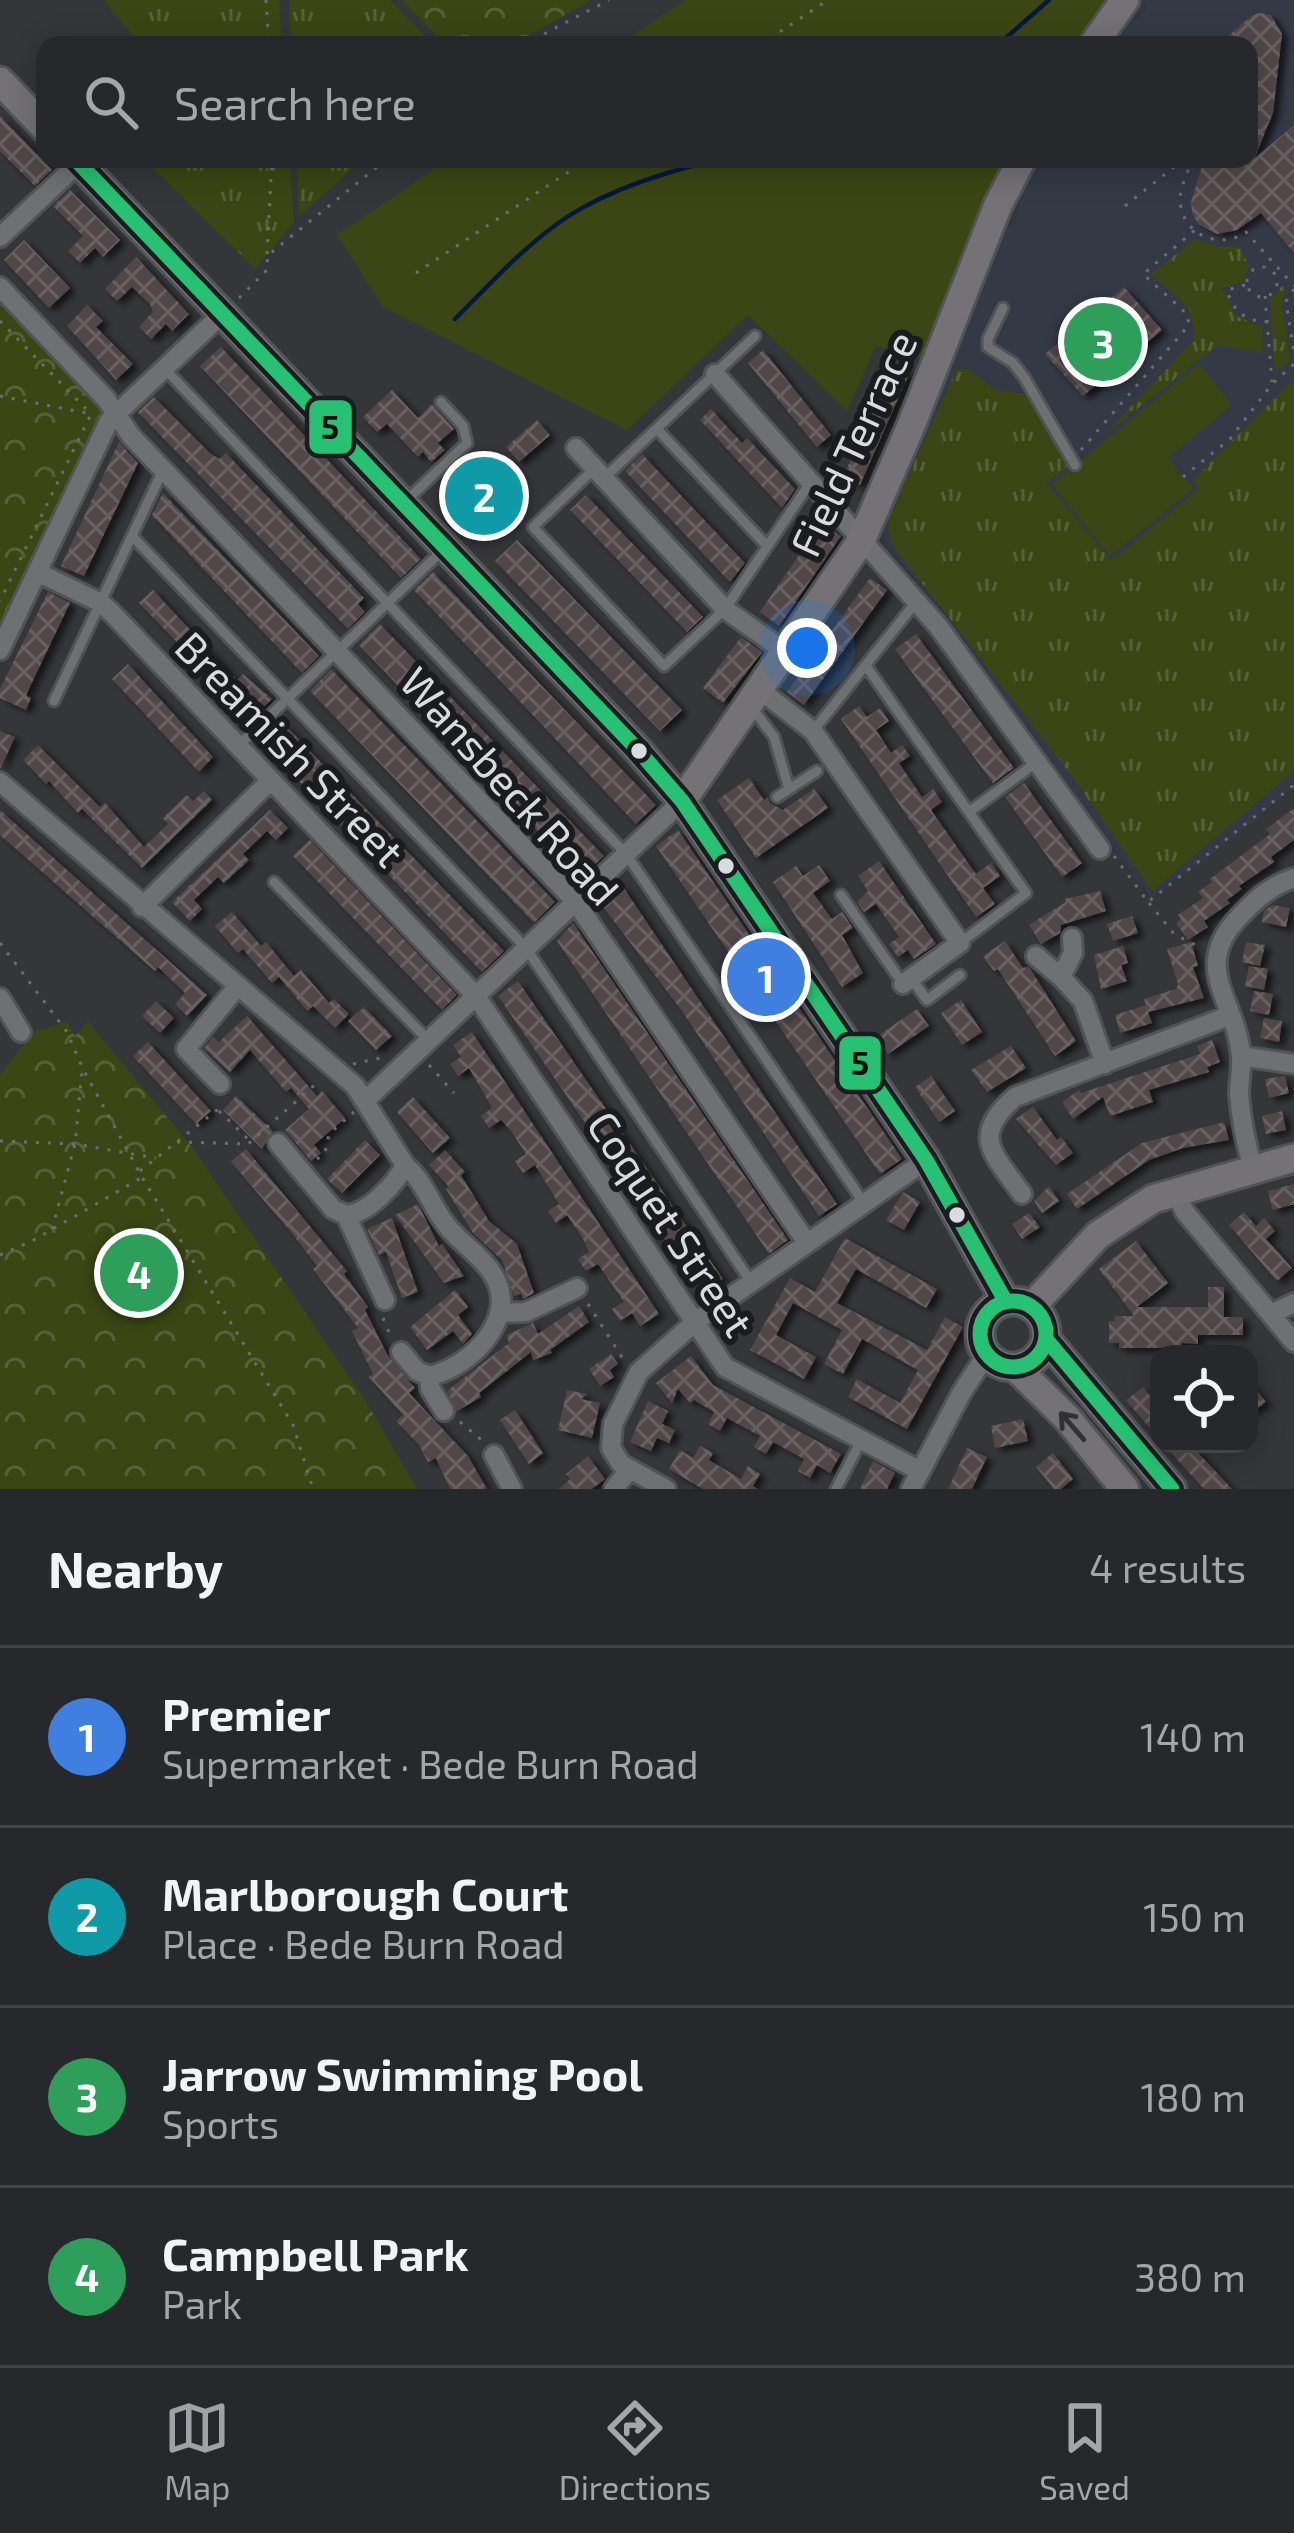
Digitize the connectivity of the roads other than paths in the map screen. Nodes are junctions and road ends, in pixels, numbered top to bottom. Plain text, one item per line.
1 (1125, 0) edge
2 (1099, 36) edge
3 (0, 81) edge
4 (36, 119) edge
5 (70, 168) edge
6 (84, 168) edge
7 (1017, 168) edge
8 (0, 237) edge
9 (0, 287) edge
10 (1003, 308) dead end
11 (222, 314) junction
12 (754, 336) dead end
13 (164, 368) junction
14 (715, 374) junction
15 (441, 402) dead end
16 (115, 413) junction
17 (656, 428) junction
18 (576, 448) dead end
19 (1073, 462) road end
20 (163, 470) junction
21 (599, 473) junction
22 (810, 483) junction
23 (403, 504) junction
24 (133, 536) junction
25 (861, 541) junction
26 (767, 546) junction
27 (446, 548) junction
28 (37, 572) junction
29 (916, 602) junction
30 (100, 603) junction
31 (388, 604) junction
32 (725, 608) junction
33 (0, 650) edge
34 (338, 651) junction
35 (787, 653) junction
36 (866, 666) junction
37 (754, 697) junction
38 (288, 699) junction
39 (54, 701) dead end
40 (814, 731) junction
41 (239, 746) junction
42 (1037, 762) junction
43 (817, 771) dead end
44 (271, 780) junction
45 (0, 782) edge
46 (789, 789) junction
47 (777, 797) dead end
48 (682, 801) junction
49 (969, 812) junction
50 (1104, 848) road end
51 (626, 854) junction
52 (1294, 878) edge
53 (274, 881) dead end
54 (841, 895) dead end
55 (575, 901) junction
56 (142, 907) junction
57 (1072, 938) dead end
58 (960, 943) junction
59 (526, 948) junction
60 (1036, 956) dead end
61 (961, 975) dead end
62 (1061, 977) junction
63 (907, 981) junction
64 (237, 986) junction
65 (476, 996) junction
66 (0, 998) edge
67 (1229, 1016) junction
68 (22, 1032) dead end
69 (429, 1040) junction
70 (1241, 1056) junction
71 (1105, 1064) junction
72 (1294, 1064) edge
73 (220, 1084) road end
74 (367, 1099) junction
75 (278, 1143) dead end
76 (1294, 1158) edge
77 (926, 1160) junction
78 (405, 1165) junction
79 (1253, 1169) junction
80 (1174, 1190) junction
81 (1022, 1194) dead end
82 (946, 1196) junction
83 (865, 1203) junction
84 (346, 1215) junction
85 (807, 1243) junction
86 (751, 1282) junction
87 (578, 1288) road end
88 (385, 1300) road end
89 (1294, 1303) edge
90 (1019, 1304) junction
91 (499, 1313) junction
92 (1270, 1314) junction
93 (694, 1322) junction
94 (982, 1323) junction
95 (1046, 1339) junction
96 (1294, 1342) edge
97 (401, 1352) road end
98 (987, 1354) junction
99 (1016, 1367) junction
100 (429, 1376) junction
101 (444, 1411) road end
102 (862, 1440) junction
103 (494, 1455) road end
104 (629, 1470) junction
105 (916, 1480) edge
106 (512, 1489) edge
107 (614, 1489) edge
108 (666, 1489) edge
109 (836, 1489) edge
110 (1125, 1489) edge
111 (1172, 1489) edge

1 - 2 main road
3 - 4 main road
5 - 8 street
6 - 11 main road
7 - 25 main road, Field Terrace
9 - 16 street, Wansbeck Road
10 - 19 lane
11 - 13 street
11 - 23 main road
12 - 14 lane
13 - 16 street
13 - 31 lane
14 - 17 lane
14 - 22 street
15 - 23 lane
16 - 20 street, Wansbeck Road
16 - 28 street
17 - 21 lane
17 - 26 lane
18 - 21 street
20 - 24 lane
20 - 34 street, Wansbeck Road
21 - 32 street
21 - 32 lane
22 - 25 street
22 - 26 lane
23 - 27 main road
24 - 30 lane
24 - 38 lane
25 - 29 street
25 - 35 main road, Field Terrace
26 - 32 lane
27 - 31 lane
27 - 48 main road
28 - 30 street, Breamish Street
28 - 33 street
29 - 36 lane
29 - 42 street
30 - 39 lane
30 - 41 street, Breamish Street
31 - 34 lane
31 - 51 lane
32 - 35 street
34 - 38 lane
34 - 55 street, Wansbeck Road
35 - 37 main road, Field Terrace
36 - 40 lane
36 - 49 lane
37 - 40 street
37 - 46 lane
37 - 48 main road, Field Terrace
38 - 41 lane
38 - 59 lane
40 - 58 street
41 - 44 street, Breamish Street
42 - 49 lane
42 - 50 street
43 - 46 lane
44 - 56 street
44 - 65 street, Breamish Street
45 - 56 street
46 - 47 lane
48 - 51 street
48 - 77 main road
49 - 58 lane
51 - 55 street
51 - 83 lane
52 - 67 street
53 - 69 lane
54 - 63 lane
55 - 59 street
55 - 85 street, Wansbeck Road
56 - 64 street
57 - 62 street
58 - 63 street
59 - 65 street
59 - 86 lane
60 - 62 street
61 - 63 lane
62 - 71 street
64 - 73 street
64 - 74 street
65 - 69 street
65 - 93 street, Coquet Street
66 - 68 street
67 - 70 street
67 - 71 street
69 - 74 street
70 - 72 street
70 - 79 street
71 - 81 street
74 - 78 street
75 - 84 street
76 - 79 main road
77 - 82 main road
77 - 83 street
78 - 84 street
78 - 91 street
79 - 80 main road
80 - 90 main road
80 - 92 street
82 - 90 main road
82 - 94 main road
83 - 85 street
84 - 88 street
85 - 86 street
86 - 93 street
87 - 91 street
89 - 92 street
90 - 94 main road
90 - 95 main road
91 - 100 street
92 - 96 street
93 - 102 street, Coquet Street
93 - 104 street
94 - 98 main road
95 - 99 main road
95 - 111 main road
97 - 100 street
98 - 99 main road
98 - 105 street
110 -> 99 main road
100 - 101 street
102 - 105 street, Coquet Street
102 - 109 lane
103 - 106 street
104 - 107 street
104 - 108 street

